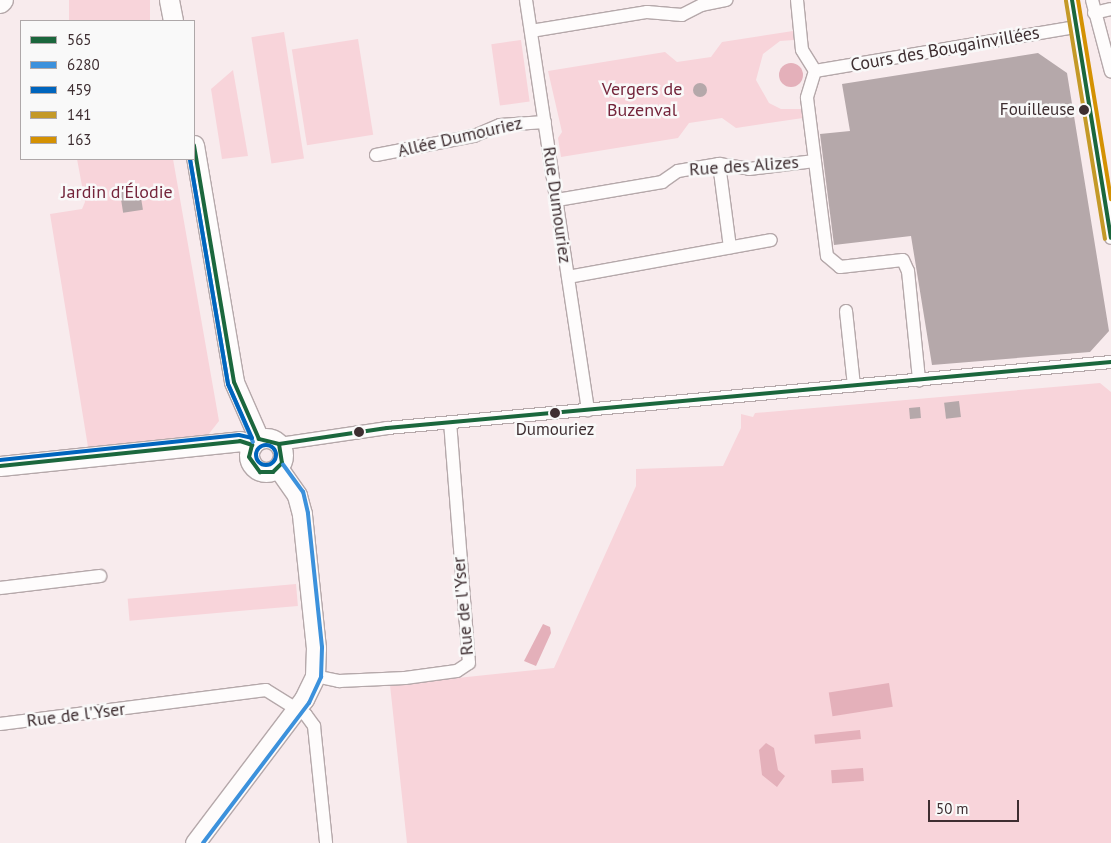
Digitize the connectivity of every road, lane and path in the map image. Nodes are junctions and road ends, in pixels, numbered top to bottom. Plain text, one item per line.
1 (3, 0) edge
2 (526, 0) edge
3 (726, 0) edge
4 (797, 0) edge
5 (1072, 0) edge
6 (1092, 0) edge
7 (0, 3) edge
8 (1111, 9) edge
9 (1094, 13) junction
10 (1076, 27) junction
11 (531, 31) junction
12 (1107, 47) edge
13 (815, 71) junction
14 (1111, 72) edge
15 (545, 122) junction
16 (195, 151) edge
17 (376, 155) dead end
18 (816, 161) junction
19 (719, 164) junction
20 (557, 200) junction
21 (1111, 238) edge
22 (771, 240) dead end
23 (730, 247) junction
24 (568, 277) junction
25 (846, 311) dead end
26 (1111, 362) edge
27 (918, 380) junction
28 (854, 386) junction
29 (588, 410) junction
30 (450, 422) junction
31 (256, 442) junction
32 (279, 444) junction
33 (0, 466) edge
34 (278, 468) junction
35 (100, 576) dead end
36 (0, 588) edge
37 (315, 676) junction
38 (297, 709) junction
39 (0, 724) edge
40 (195, 843) edge
41 (326, 843) edge

1 - 7 main road
2 - 11 street, Rue Dumouriez
3 - 11 street
4 - 13 street
5 - 10 street
6 - 9 street
8 - 9 street
9 - 12 street
10 - 13 street, Cours des Bougainvillées
10 - 21 street
11 - 15 street, Rue Dumouriez
12 - 14 street
13 - 18 street
15 - 17 street, Allée Dumouriez
15 - 20 street, Rue Dumouriez
16 - 31 main road
18 - 19 street, Rue des Alizes
18 - 27 street
19 - 20 street, Rue des Alizes
19 - 23 street
20 - 24 street, Rue Dumouriez
22 - 23 street
23 - 24 street
24 - 29 street, Rue Dumouriez
25 - 28 street
26 - 27 street
27 - 28 street
28 - 29 street
29 - 30 street
30 - 32 street
30 - 37 street, Rue de l'Yser
31 - 32 main road
31 - 33 main road
31 - 34 main road
32 - 34 main road
34 - 37 main road
35 - 36 street
37 - 38 main road
38 - 39 street, Rue de l'Yser
38 - 40 main road
38 - 41 street, Rue de l'Yser

